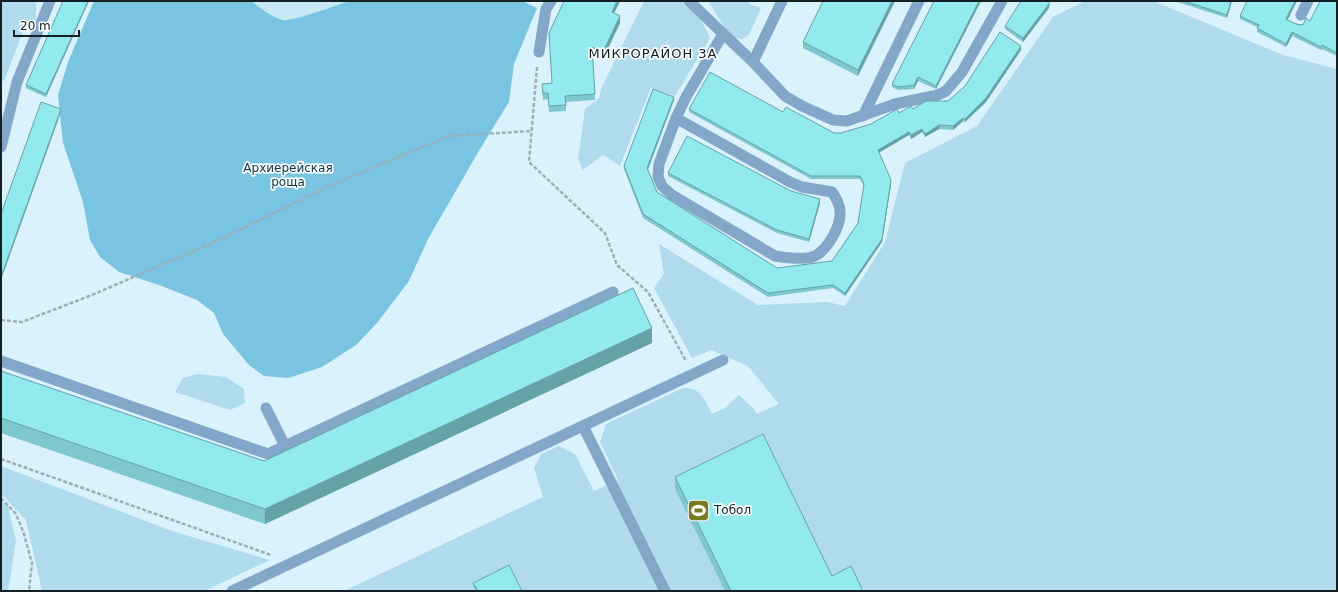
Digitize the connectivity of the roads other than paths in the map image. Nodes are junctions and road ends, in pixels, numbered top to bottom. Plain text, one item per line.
1 (50, 1) edge
2 (551, 1) edge
3 (689, 1) edge
4 (782, 1) edge
5 (919, 1) edge
6 (1002, 1) edge
7 (1308, 1) edge
8 (1301, 14) dead end
9 (723, 34) junction
10 (538, 52) road end
11 (753, 62) junction
12 (863, 116) junction
13 (676, 118) junction
14 (1, 147) edge
15 (613, 292) dead end
16 (723, 360) dead end
17 (1, 361) edge
18 (266, 408) dead end
19 (583, 426) junction
20 (285, 446) junction
21 (232, 591) edge
22 (665, 591) edge

1 - 14 street
2 - 10 street
3 - 9 street
4 - 11 street
5 - 12 street
6 - 12 street
7 - 8 street
9 - 11 street
9 - 13 street
11 - 12 street
13 - 13 street
15 - 20 street
16 - 19 street
17 - 20 street
18 - 20 street
19 - 21 street
19 - 22 street

